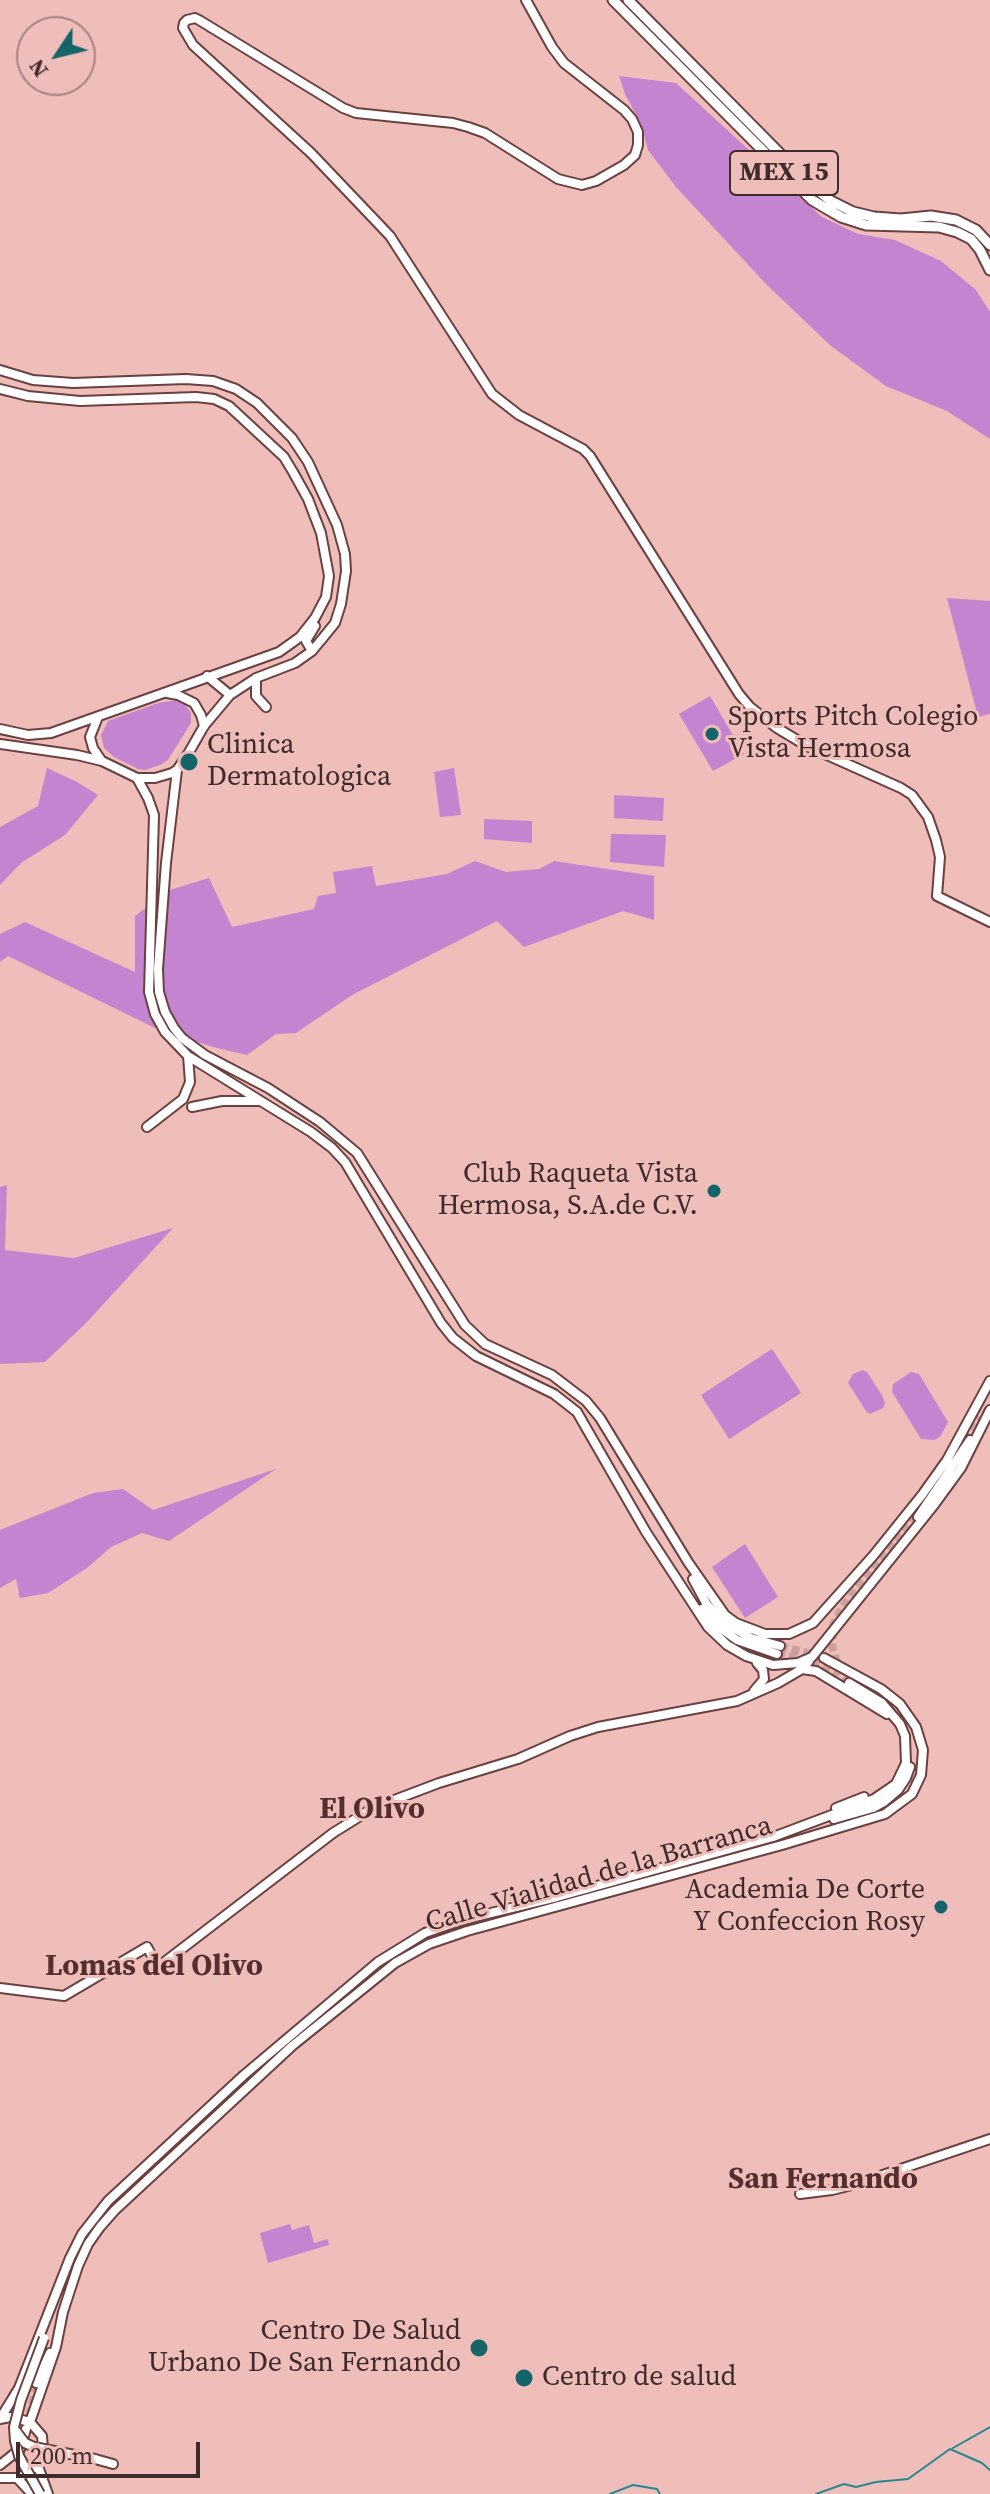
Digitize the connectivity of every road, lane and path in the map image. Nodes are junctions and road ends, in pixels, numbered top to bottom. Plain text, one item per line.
1 (526, 0) edge
2 (613, 0) edge
3 (628, 0) edge
4 (990, 245) edge
5 (990, 270) edge
6 (0, 370) edge
7 (0, 389) edge
8 (326, 597) junction
9 (312, 651) junction
10 (279, 652) junction
11 (267, 656) junction
12 (288, 666) junction
13 (272, 672) junction
14 (207, 676) junction
15 (256, 678) junction
16 (162, 694) junction
17 (230, 695) junction
18 (266, 707) dead end
19 (98, 717) junction
20 (204, 726) junction
21 (0, 729) edge
22 (4, 745) edge
23 (102, 761) junction
24 (177, 770) junction
25 (137, 778) junction
26 (990, 922) edge
27 (188, 1056) junction
28 (262, 1101) junction
29 (192, 1107) dead end
30 (147, 1127) dead end
31 (357, 1153) junction
32 (345, 1162) junction
33 (370, 1173) junction
34 (355, 1180) junction
35 (497, 1350) junction
36 (490, 1364) junction
37 (990, 1381) edge
38 (990, 1391) edge
39 (990, 1410) edge
40 (980, 1419) junction
41 (918, 1517) tunnel mouth
42 (873, 1556) junction
43 (690, 1566) junction
44 (886, 1566) junction
45 (673, 1575) junction
46 (746, 1656) junction
47 (812, 1657) junction
48 (824, 1658) tunnel mouth
49 (835, 1661) tunnel mouth
50 (763, 1663) junction
51 (802, 1669) junction
52 (842, 1672) junction
53 (778, 1683) junction
54 (849, 1683) tunnel mouth
55 (751, 1695) junction
56 (804, 1825) junction
57 (0, 1988) edge
58 (990, 2139) edge
59 (800, 2194) dead end
60 (60, 2282) junction
61 (71, 2287) junction
62 (44, 2322) junction
63 (56, 2347) junction
64 (36, 2383) tunnel mouth
65 (11, 2402) junction
66 (33, 2409) junction
67 (0, 2419) edge
68 (28, 2425) junction
69 (14, 2427) junction
70 (113, 2464) dead end
71 (0, 2465) edge
72 (38, 2466) junction
73 (0, 2478) edge
74 (17, 2478) junction
75 (45, 2493) edge
76 (33, 2494) edge

1 - 26 main road
2 - 5 main road, MEX 15
3 - 4 main road, MEX 15
6 - 9 main road
7 - 8 main road
8 - 9 main road
8 - 10 main road
9 - 12 main road
10 - 11 main road
10 - 12 main road
11 - 13 main road
11 - 14 main road
12 - 13 main road
13 - 15 main road
14 - 16 main road
14 - 17 main road
15 - 17 main road
15 - 18 main road
16 - 19 main road
16 - 20 main road
17 - 20 main road
19 - 21 main road
19 - 23 main road
20 - 24 main road
21 - 22 main road
22 - 23 main road
23 - 25 main road
24 - 25 main road
24 - 31 main road
25 - 27 main road
27 - 28 main road
27 - 30 main road
28 - 29 main road
28 - 32 main road
31 - 32 main road
31 - 33 main road
32 - 34 main road
33 - 34 main road
33 - 35 main road
34 - 36 main road
35 - 36 main road
35 - 43 main road
36 - 45 main road
37 - 42 main road
38 - 40 main road
39 - 40 main road
40 - 41 main road
40 - 44 main road
42 - 43 main road
42 - 44 main road
43 - 45 main road
44 - 47 main road
45 - 46 main road
46 - 50 main road
46 - 55 main road
47 - 50 main road
47 - 51 main road
48 - 52 main road
49 - 52 main road
50 - 53 main road
51 - 53 main road
51 - 56 main road
52 - 56 main road
52 - 61 main road, Calle Vialidad de la Barranca
53 - 55 main road
54 - 56 main road
55 - 57 main road
56 - 60 main road, Calle Vialidad de la Barranca
58 - 59 main road
60 - 61 main road
60 - 62 main road, Calle Vialidad de la Barranca
61 - 63 main road, Calle Vialidad de la Barranca
62 - 65 main road, Calle Vialidad de la Barranca
62 - 69 main road, bridge
63 - 64 main road
63 - 66 main road, Calle Vialidad de la Barranca
65 - 66 main road
65 - 67 main road, Calle Vialidad de la Barranca
66 - 68 main road, Calle Vialidad de la Barranca
67 - 68 main road, Calle Vialidad de la Barranca
68 - 71 main road
68 - 72 main road, Calle Vialidad de la Barranca
69 - 70 main road, bridge
69 - 75 main road, bridge
72 - 74 main road
72 - 75 main road, Calle Vialidad de la Barranca
73 - 74 main road
74 - 76 main road
75 - 76 main road

